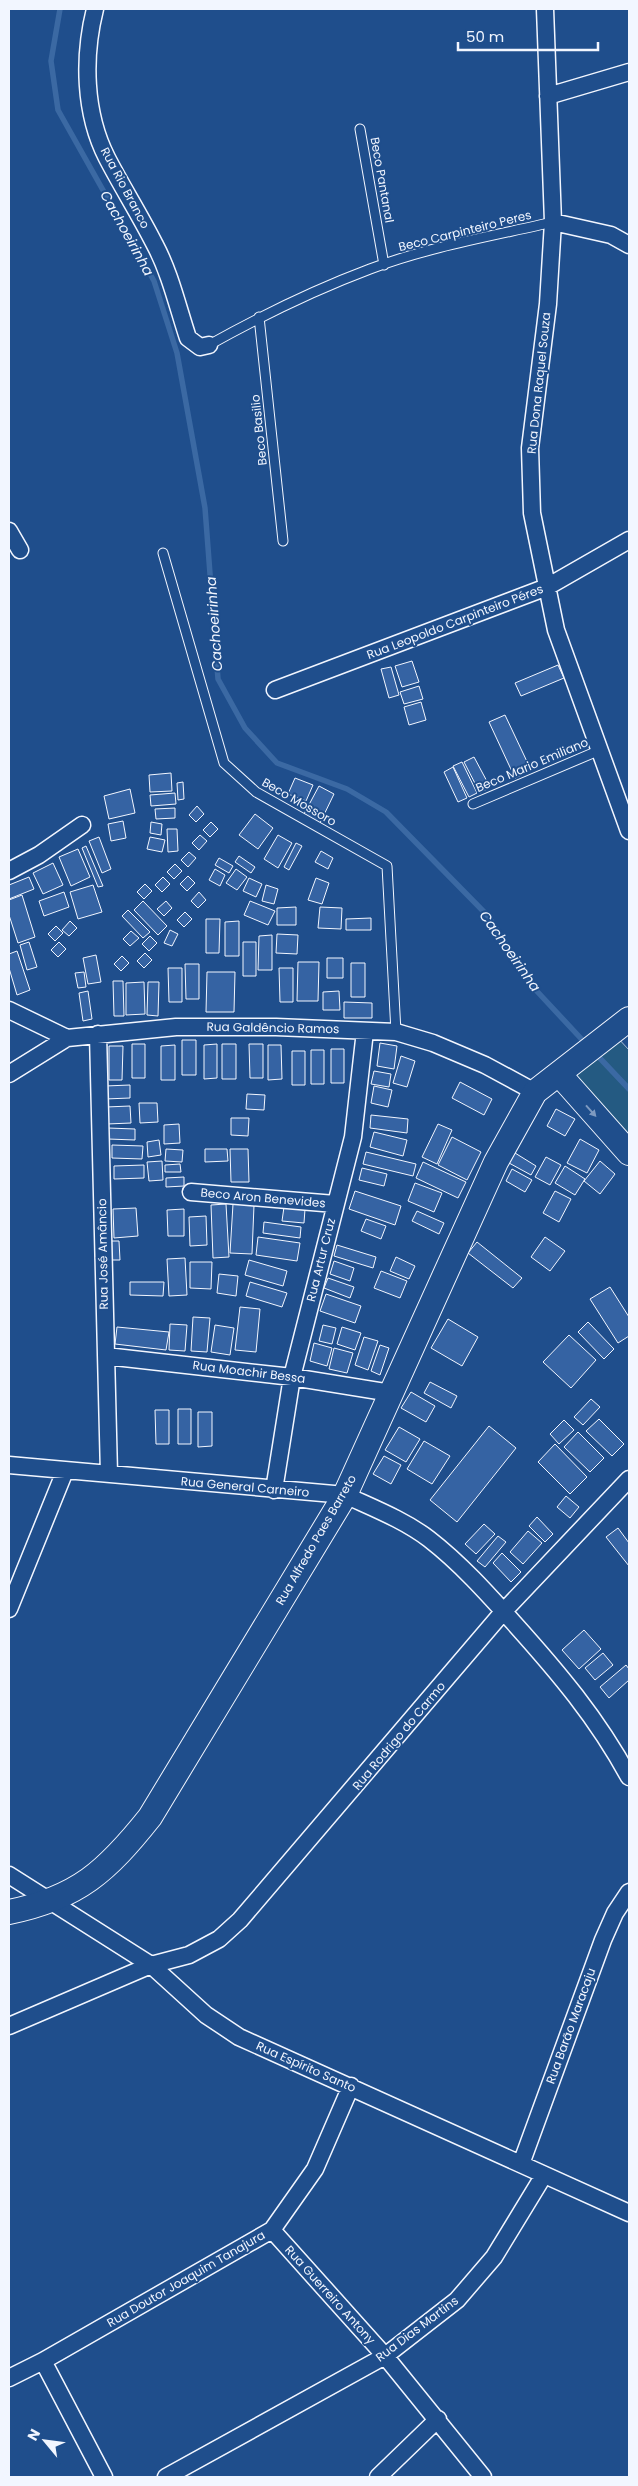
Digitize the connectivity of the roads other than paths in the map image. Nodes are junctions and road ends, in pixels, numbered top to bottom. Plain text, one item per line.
1 (95, 9) edge
2 (545, 9) edge
3 (629, 72) edge
4 (548, 96) junction
5 (360, 129) dead end
6 (554, 222) junction
7 (629, 245) edge
8 (384, 265) junction
9 (259, 317) junction
10 (209, 345) joint
11 (9, 531) edge
12 (629, 540) edge
13 (283, 541) dead end
14 (20, 550) dead end
15 (163, 553) dead end
16 (546, 587) junction
17 (275, 690) dead end
18 (600, 750) junction
19 (473, 804) dead end
20 (82, 826) dead end
21 (629, 831) edge
22 (9, 871) edge
23 (9, 1010) edge
24 (621, 1029) edge
25 (366, 1031) junction
26 (396, 1032) junction
27 (98, 1034) junction
28 (67, 1038) junction
29 (563, 1071) junction
30 (9, 1074) edge
31 (535, 1092) junction
32 (629, 1153) edge
33 (191, 1192) dead end
34 (335, 1204) junction
35 (106, 1356) junction
36 (292, 1376) junction
37 (391, 1393) junction
38 (9, 1465) edge
39 (65, 1471) junction
40 (109, 1474) junction
41 (629, 1479) edge
42 (274, 1490) junction
43 (345, 1495) junction
44 (9, 1609) edge
45 (504, 1612) junction
46 (629, 1777) edge
47 (9, 1875) edge
48 (629, 1892) edge
49 (51, 1901) junction
50 (9, 1912) edge
51 (150, 1964) junction
52 (9, 2026) edge
53 (351, 2086) junction
54 (521, 2164) junction
55 (544, 2175) junction
56 (629, 2213) edge
57 (272, 2230) junction
58 (385, 2356) junction
59 (43, 2361) junction
60 (9, 2378) edge
61 (438, 2419) junction
62 (104, 2477) edge
63 (166, 2477) edge
64 (378, 2477) edge
65 (483, 2477) edge

1 - 10 street, Rua Rio Branco
2 - 4 street, Rua Dona Raquel Souza
3 - 4 street
4 - 6 street, Rua Dona Raquel Souza
5 - 8 lane, Beco Pantanal
6 - 7 street
6 - 8 lane, Beco Carpinteiro Peres
6 - 16 street, Rua Dona Raquel Souza
8 - 9 lane, Beco Carpinteiro Peres
9 - 10 lane, Beco Carpinteiro Peres
9 - 13 lane, Beco Basilio
11 - 14 street
12 - 16 street, Rua Leopoldo Carpinteiro Péres
15 - 26 lane, Beco Mossoro
16 - 17 street, Rua Leopoldo Carpinteiro Péres
16 - 18 street, Rua Dona Raquel Souza
18 - 19 lane, Beco Mario Emiliano
18 - 21 street, Rua Dona Raquel Souza
20 - 22 street
23 - 28 street
24 - 29 street, Rua Alfredo Paes Barreto
25 - 26 street, Rua Galdêncio Ramos
25 - 27 street, Rua Galdêncio Ramos
25 - 34 street, Rua Artur Cruz
26 - 31 street, Rua Galdêncio Ramos
27 - 28 street, Rua Galdêncio Ramos
27 - 35 street, Rua José Amâncio
28 - 30 street, Rua Galdêncio Ramos
29 - 31 street, Rua Alfredo Paes Barreto
29 -> 32 street
31 - 37 street, Rua Alfredo Paes Barreto
33 - 34 street, Beco Aron Benevides
34 - 36 street, Rua Artur Cruz
35 - 36 street, Rua Moachir Bessa
35 - 40 street, Rua José Amâncio
36 - 37 street, Rua Moachir Bessa
36 - 42 street, Rua Artur Cruz
37 - 43 street, Rua Alfredo Paes Barreto
38 - 39 street, Rua General Carneiro
39 - 40 street, Rua General Carneiro
39 - 44 street
40 - 42 street, Rua General Carneiro
41 - 45 street, Rua Rodrigo do Carmo
42 - 43 street, Rua General Carneiro
43 - 45 street, Rua General Carneiro
43 - 49 street, Rua Alfredo Paes Barreto
45 - 46 street, Rua General Carneiro
45 - 51 street, Rua Rodrigo do Carmo
47 - 49 street, Rua Espírito Santo
48 - 54 street, Rua Barão Maracaju
49 - 50 street, Rua Alfredo Paes Barreto
49 - 51 street, Rua Espírito Santo
51 - 52 street, Rua Rodrigo do Carmo
51 - 53 street, Rua Espírito Santo
53 - 54 street, Rua Espírito Santo
53 - 57 street, Rua Doutor Joaquim Tanajura
54 - 55 street, Rua Espírito Santo
55 - 56 street, Rua Espírito Santo
55 - 58 street, Rua Dias Martins
57 - 58 street, Rua Guerreiro Antony
57 - 59 street, Rua Doutor Joaquim Tanajura
58 - 61 street, Rua Guerreiro Antony
58 - 63 street, Rua Dias Martins
59 - 60 street, Rua Doutor Joaquim Tanajura
59 - 62 street
61 - 64 street
61 - 65 street, Rua Guerreiro Antony

